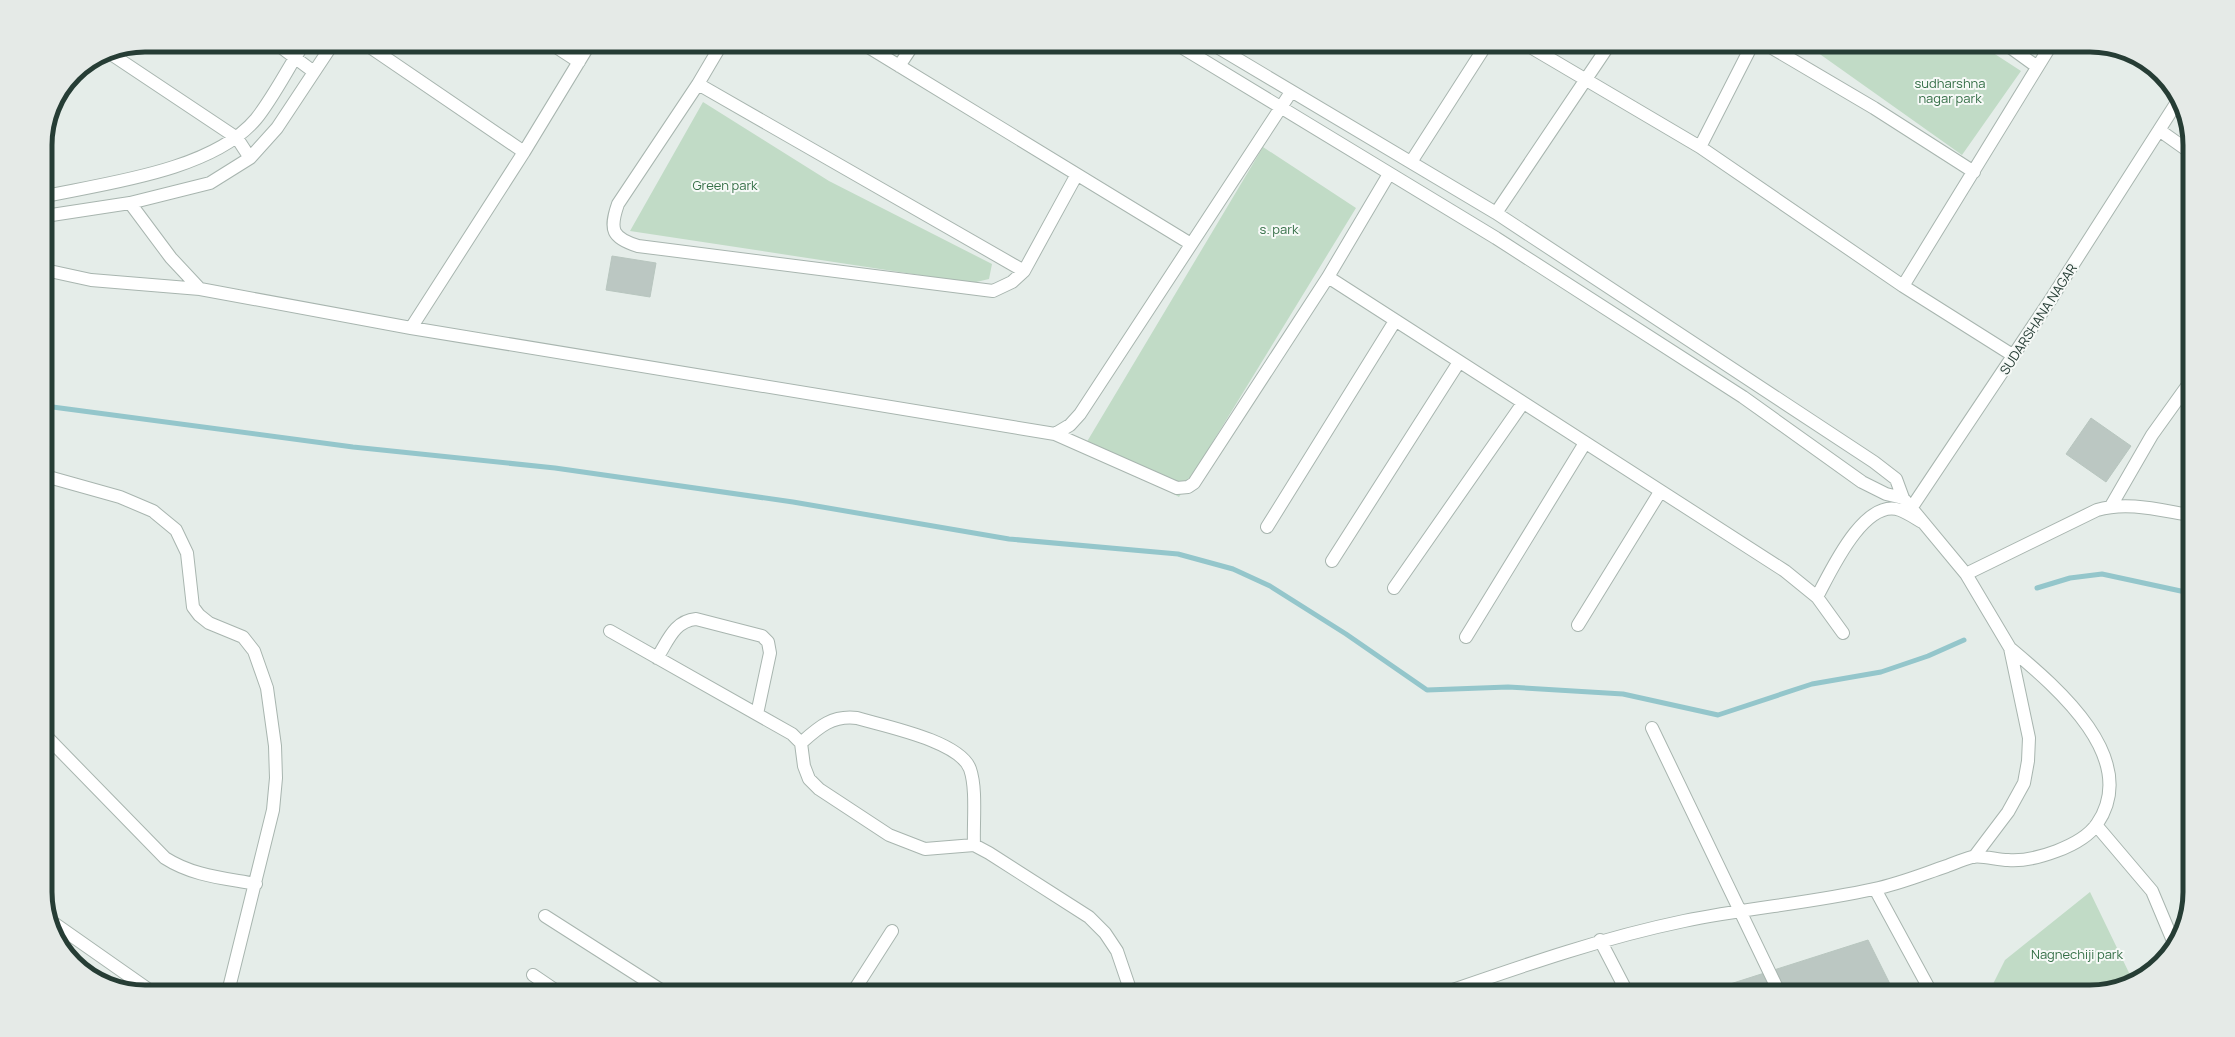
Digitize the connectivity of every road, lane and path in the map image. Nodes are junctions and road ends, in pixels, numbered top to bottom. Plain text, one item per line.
1 (287, 52) edge
2 (298, 52) edge
3 (327, 52) edge
4 (377, 52) edge
5 (564, 52) edge
6 (585, 52) edge
7 (717, 52) edge
8 (877, 52) edge
9 (908, 52) edge
10 (1189, 52) edge
11 (1227, 52) edge
12 (1482, 52) edge
13 (1538, 52) edge
14 (1605, 52) edge
15 (1748, 52) edge
16 (1780, 52) edge
17 (2017, 52) edge
18 (2046, 52) edge
19 (115, 57) edge
20 (294, 58) junction
21 (579, 62) junction
22 (899, 66) junction
23 (2036, 66) junction
24 (314, 72) junction
25 (1586, 81) junction
26 (698, 84) junction
27 (1291, 92) junction
28 (2174, 106) edge
29 (1281, 109) junction
30 (2159, 130) junction
31 (237, 138) junction
32 (1700, 147) junction
33 (2183, 147) edge
34 (524, 152) junction
35 (250, 158) junction
36 (1411, 162) junction
37 (1974, 172) junction
38 (1389, 174) junction
39 (1076, 176) junction
40 (52, 195) edge
41 (130, 203) junction
42 (1496, 213) junction
43 (52, 215) edge
44 (1191, 244) junction
45 (1024, 271) junction
46 (52, 272) edge
47 (1328, 277) junction
48 (1903, 286) junction
49 (200, 289) junction
50 (1395, 320) junction
51 (410, 328) junction
52 (2014, 356) junction
53 (1460, 362) junction
54 (2183, 392) edge
55 (1523, 403) junction
56 (1055, 434) junction
57 (1585, 443) junction
58 (52, 478) edge
59 (1660, 492) junction
60 (1903, 498) junction
61 (2111, 506) junction
62 (1912, 507) junction
63 (2183, 513) edge
64 (1924, 524) junction
65 (1266, 527) dead end
66 (1332, 561) dead end
67 (1966, 574) junction
68 (1394, 588) dead end
69 (1817, 597) junction
70 (1578, 625) dead end
71 (610, 631) dead end
72 (1843, 633) dead end
73 (1466, 636) dead end
74 (2010, 648) junction
75 (657, 658) junction
76 (757, 714) junction
77 (1652, 728) dead end
78 (52, 742) edge
79 (801, 742) junction
80 (2096, 825) junction
81 (974, 845) junction
82 (1974, 857) junction
83 (256, 884) junction
84 (1875, 889) junction
85 (1740, 910) junction
86 (545, 916) dead end
87 (59, 927) edge
88 (892, 932) dead end
89 (2171, 937) edge
90 (1600, 940) junction
91 (533, 975) dead end
92 (142, 985) edge
93 (230, 985) edge
94 (548, 985) edge
95 (653, 985) edge
96 (858, 985) edge
97 (1128, 985) edge
98 (1468, 985) edge
99 (1623, 985) edge
100 (1775, 985) edge
101 (1927, 985) edge

1 - 20 street
2 - 20 street
3 - 24 street
4 - 34 street
5 - 21 street
6 - 21 street
7 - 26 street
8 - 22 street
9 - 22 street
10 - 29 street
11 - 27 street
12 - 36 street
13 - 25 street
14 - 25 street
15 - 32 street
16 - 37 street
17 - 23 street
18 - 23 street
19 - 31 street
20 - 24 street
20 - 31 street
21 - 34 street
22 - 39 street
23 - 37 street
24 - 35 street
25 - 32 street
25 - 42 street
26 - 45 street
26 - 45 street
27 - 29 street
27 - 36 street
28 - 30 street, SUDARSHANA NAGAR
29 - 38 street
29 - 44 street
30 - 33 street
30 - 52 street, SUDARSHANA NAGAR
31 - 35 street
31 - 40 street
32 - 48 street
34 - 51 street
35 - 41 street
36 - 42 street
37 - 48 street
38 - 47 street
38 - 60 street
39 - 44 street
39 - 45 street
41 - 43 street
41 - 49 street
42 - 60 street
44 - 56 street
46 - 49 street
47 - 50 street
47 - 56 street
48 - 52 street
49 - 51 street
50 - 53 street
50 - 65 street
51 - 56 street
52 - 62 street, SUDARSHANA NAGAR
53 - 55 street
53 - 66 street
54 - 61 street
55 - 57 street
55 - 68 street
57 - 59 street
57 - 73 street
58 - 83 street
59 - 69 street
59 - 70 street
60 - 62 street
61 - 63 street
61 - 67 street
62 - 64 street
64 - 67 street
64 - 69 street
67 - 74 street
69 - 72 street
71 - 75 street
74 - 80 street
74 - 82 street
75 - 76 street
75 - 76 street
76 - 79 street
77 - 85 street
78 - 83 street
79 - 81 street
79 - 81 street
80 - 82 street
80 - 89 street
81 - 97 street
82 - 84 street
83 - 93 street
84 - 85 street
84 - 101 street
85 - 90 street
85 - 100 street
86 - 95 street
87 - 92 street
88 - 96 street
90 - 98 street
90 - 99 street
91 - 94 street

